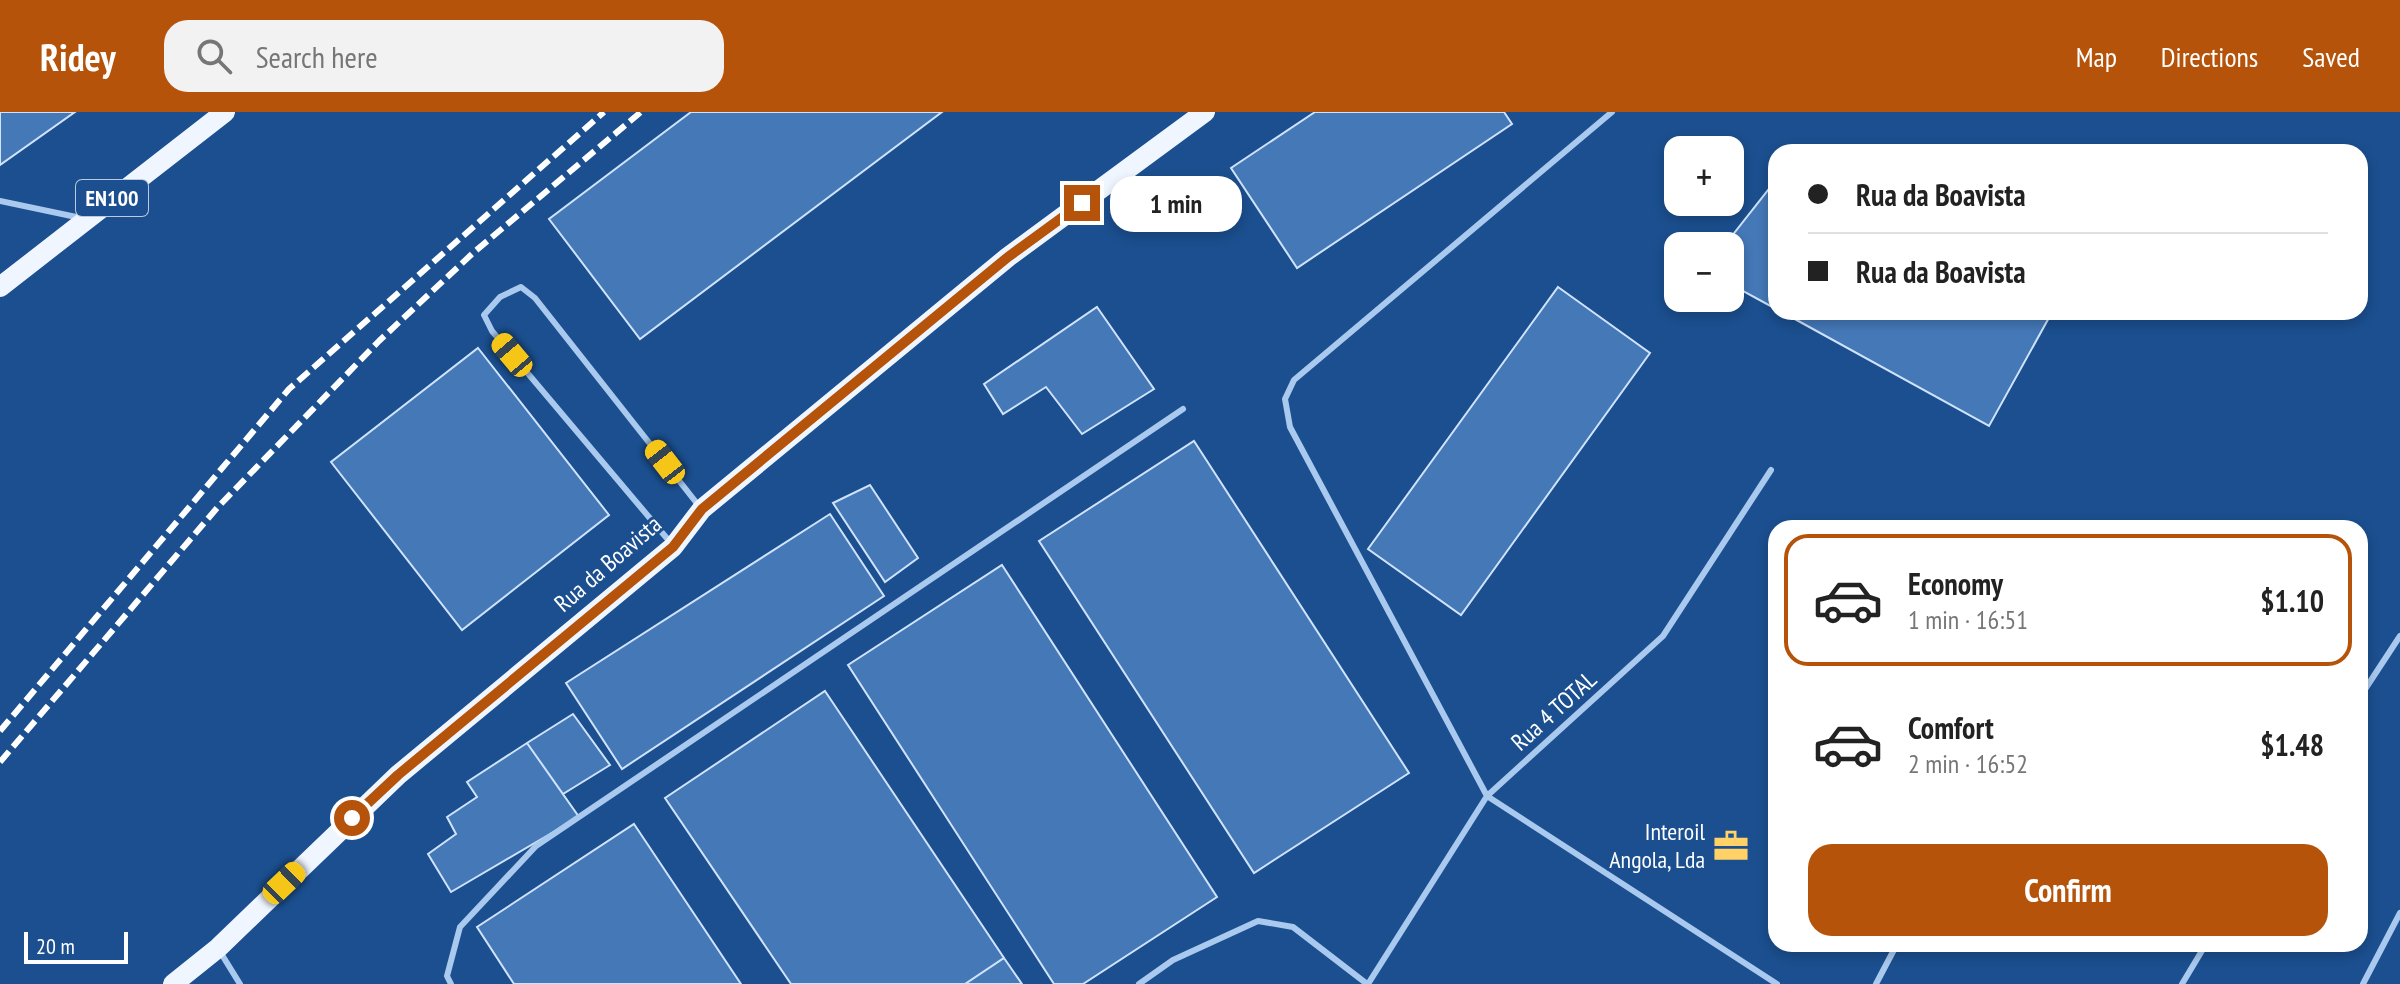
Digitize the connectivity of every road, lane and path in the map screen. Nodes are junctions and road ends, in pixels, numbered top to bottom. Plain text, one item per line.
1 (225, 112) edge
2 (1205, 112) edge
3 (1612, 112) edge
4 (0, 201) edge
5 (84, 219) junction
6 (0, 287) edge
7 (1183, 409) dead end
8 (1771, 470) dead end
9 (702, 509) junction
10 (673, 547) junction
11 (2400, 636) edge
12 (2368, 685) edge
13 (1487, 796) junction
14 (2400, 913) edge
15 (218, 948) junction
16 (1893, 952) edge
17 (2201, 952) edge
18 (173, 984) edge
19 (240, 984) edge
20 (451, 984) edge
21 (1139, 984) edge
22 (1367, 984) edge
23 (1777, 984) edge
24 (1876, 984) edge
25 (2182, 984) edge
26 (2363, 984) edge

1 - 5 main road, EN100
2 - 9 main road, Rua da Boavista
3 - 13 lane
4 - 5 lane
5 - 6 main road, EN100
7 - 20 lane
8 - 13 lane, Rua 4 TOTAL
9 - 10 main road, Rua da Boavista
9 - 10 lane
10 - 15 main road, Rua da Boavista
11 - 12 lane
13 - 22 lane, Rua 4 TOTAL
13 - 23 lane
14 - 26 lane
15 - 18 main road, Rua da Boavista
15 - 19 lane
16 - 24 lane
17 - 25 lane
21 - 22 lane

